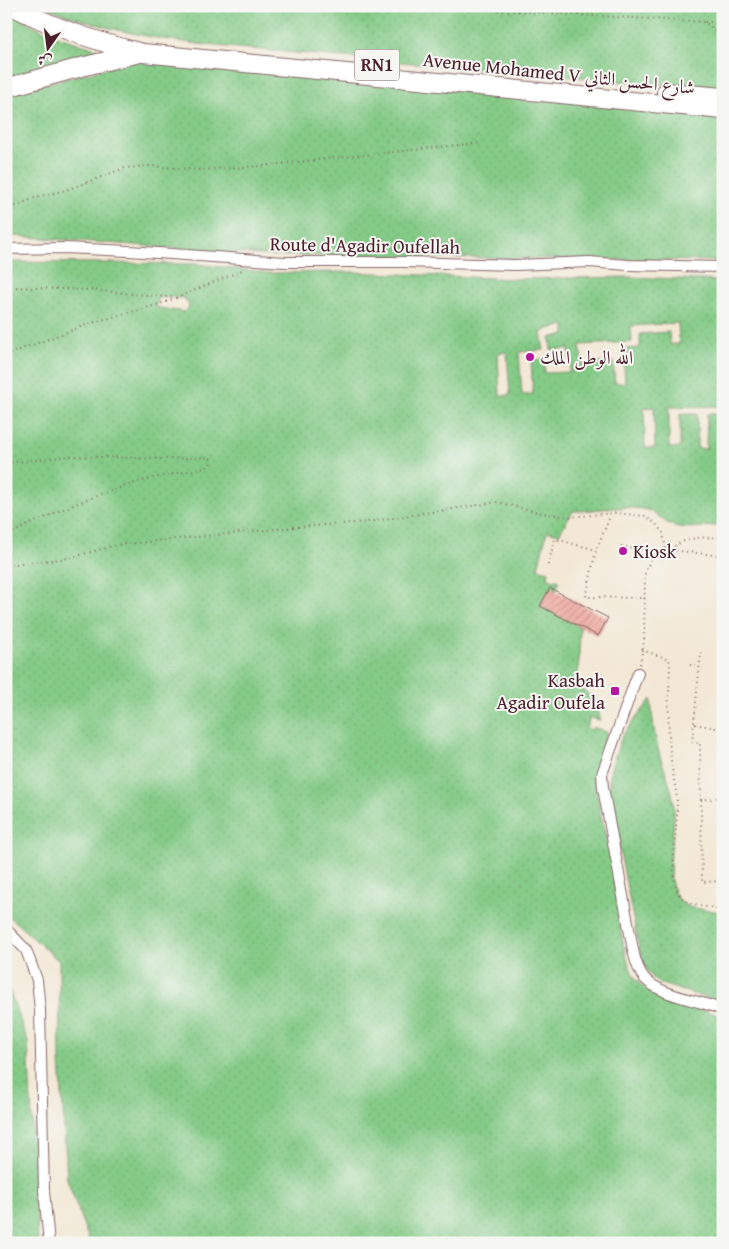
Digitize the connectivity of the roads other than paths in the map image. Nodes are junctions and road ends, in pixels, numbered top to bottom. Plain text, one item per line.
1 (12, 6) edge
2 (32, 11) edge
3 (143, 53) junction
4 (6, 88) edge
5 (723, 97) edge
6 (723, 110) edge
7 (6, 249) edge
8 (723, 267) edge
9 (638, 672) road end
10 (6, 929) edge
11 (723, 1010) edge
12 (49, 1243) edge

1 - 2 highway, Avenue Mohamed V شارع الحسن الثاني / RN1
2 - 3 highway, Avenue Mohamed V شارع الحسن الثاني / RN1
2 - 5 highway, Avenue Mohamed V شارع الحسن الثاني / RN1
3 - 4 highway
3 - 6 highway, Avenue Mohamed V شارع الحسن الثاني / RN1
7 - 8 street, Route d'Agadir Oufellah
9 - 11 street
10 - 12 street

